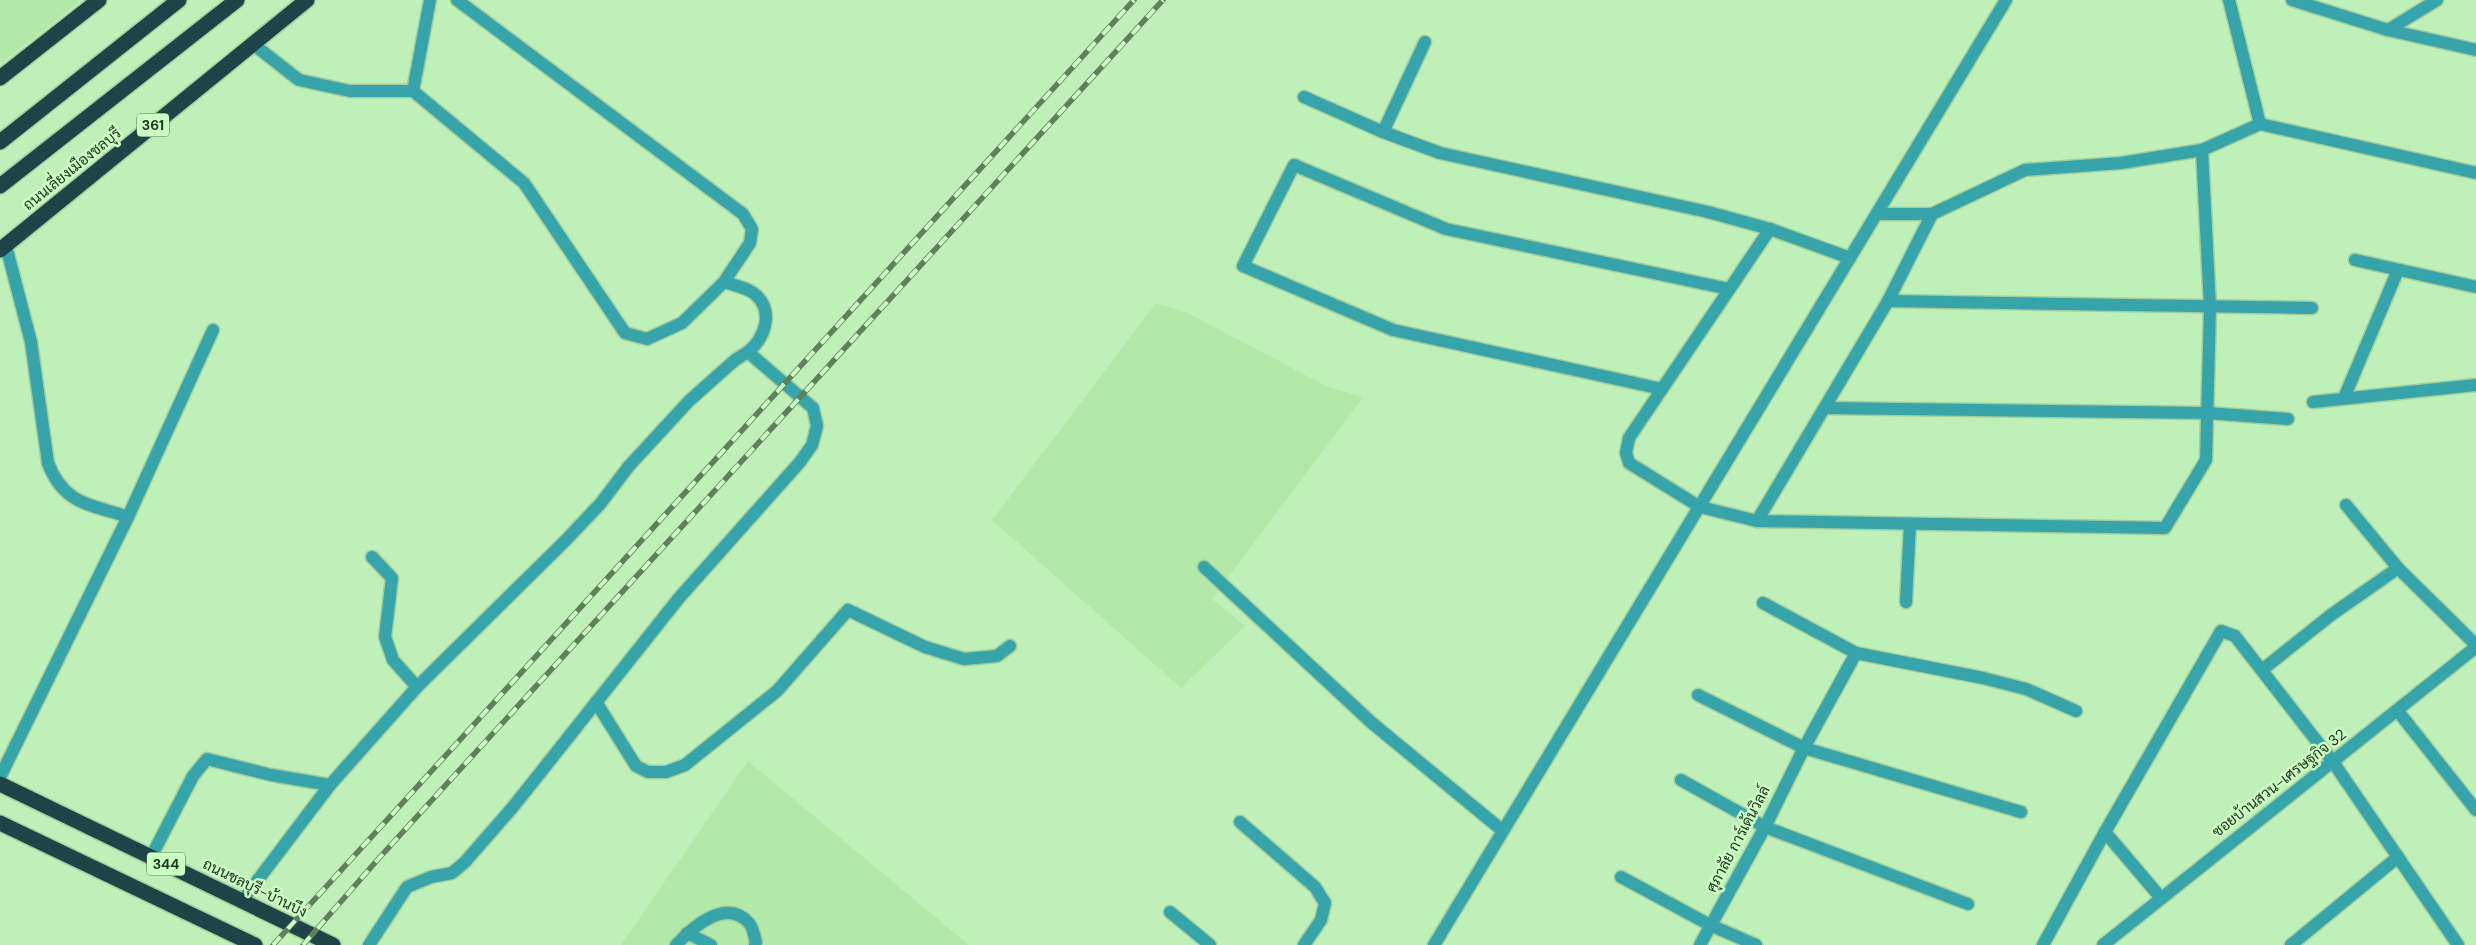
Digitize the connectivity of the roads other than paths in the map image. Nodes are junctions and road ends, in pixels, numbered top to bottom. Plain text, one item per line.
1 (99, 0) edge
2 (179, 0) edge
3 (236, 0) edge
4 (306, 0) edge
5 (430, 0) edge
6 (457, 0) edge
7 (2006, 0) edge
8 (2229, 0) edge
9 (2292, 0) edge
10 (2438, 0) edge
11 (2388, 30) junction
12 (1425, 42) dead end
13 (253, 44) junction
14 (2476, 50) edge
15 (0, 78) edge
16 (413, 92) junction
17 (1304, 97) dead end
18 (2260, 124) junction
19 (1383, 132) junction
20 (0, 142) edge
21 (2202, 150) junction
22 (2476, 173) edge
23 (0, 186) edge
24 (1877, 214) junction
25 (1932, 214) junction
26 (1770, 229) junction
27 (3, 248) edge
28 (1850, 258) junction
29 (2355, 260) dead end
30 (2398, 270) junction
31 (724, 282) junction
32 (2476, 287) edge
33 (1729, 289) junction
34 (1888, 301) junction
35 (2210, 307) junction
36 (2312, 308) dead end
37 (213, 330) dead end
38 (748, 352) junction
39 (2476, 385) edge
40 (1662, 389) junction
41 (2344, 398) junction
42 (2313, 402) dead end
43 (1826, 408) junction
44 (2207, 413) junction
45 (2288, 419) dead end
46 (2346, 505) dead end
47 (1700, 507) junction
48 (128, 518) junction
49 (1757, 522) junction
50 (1910, 524) junction
51 (372, 557) dead end
52 (1204, 567) dead end
53 (2398, 568) junction
54 (1906, 602) dead end
55 (1763, 603) dead end
56 (1010, 646) dead end
57 (2476, 646) edge
58 (1856, 653) junction
59 (2262, 670) junction
60 (417, 686) junction
61 (1698, 695) dead end
62 (596, 702) junction
63 (2397, 710) junction
64 (2076, 711) dead end
65 (1804, 748) junction
66 (2332, 762) junction
67 (0, 777) edge
68 (1680, 780) dead end
69 (0, 784) edge
70 (330, 785) junction
71 (2476, 810) edge
72 (2020, 812) dead end
73 (1240, 822) dead end
74 (0, 823) edge
75 (1765, 827) junction
76 (1503, 831) junction
77 (2105, 832) junction
78 (152, 857) junction
79 (2398, 857) junction
80 (1621, 877) dead end
81 (2161, 898) junction
82 (242, 901) junction
83 (1968, 904) dead end
84 (1170, 912) dead end
85 (1710, 926) junction
86 (687, 933) junction
87 (254, 945) edge
88 (333, 945) edge
89 (369, 945) edge
90 (676, 945) edge
91 (711, 945) edge
92 (755, 945) edge
93 (1210, 945) edge
94 (1304, 945) edge
95 (1434, 945) edge
96 (1700, 945) edge
97 (1756, 945) edge
98 (2043, 945) edge
99 (2102, 945) edge
100 (2291, 945) edge
101 (2458, 945) edge

1 - 15 highway
2 - 20 highway
3 - 23 highway, ถนนเลี่ยงเมืองชลบุรี
4 - 13 highway, ถนนเลี่ยงเมืองชลบุรี / 361
5 - 16 street
6 - 31 street
7 - 24 street
8 - 18 street
9 - 11 street
10 - 11 street
11 - 14 street
12 - 19 street
13 - 16 street
13 - 27 highway, ถนนเลี่ยงเมืองชลบุรี / 361
16 - 31 street
17 - 19 street
18 - 21 street
18 - 22 street
19 - 26 street
21 - 25 street
21 - 35 street
24 - 25 street
24 - 28 street
25 - 34 street
26 - 28 street
26 - 33 street
27 - 48 street
28 - 47 street
29 - 30 street
30 - 32 street
30 - 41 street
31 - 38 street
33 - 40 street
33 - 40 street
34 - 35 street
34 - 43 street
35 - 36 street
35 - 44 street
37 - 48 street
38 - 60 street
38 - 62 street
39 - 41 street
40 - 47 street
41 - 42 street
43 - 44 street
43 - 49 street
44 - 45 street
44 - 50 street
46 - 53 street
47 - 49 street
47 - 76 street
48 - 67 street
49 - 50 street
50 - 54 street
51 - 60 street
52 - 76 street
53 - 57 street
53 - 59 street
55 - 58 street
56 - 62 street
57 - 63 street, ซอยบ้านสวน-เศรษฐกิจ 32
58 - 64 street
58 - 65 street, ศุภาลัย การ์เด้นวิลล์
59 - 66 street
59 - 77 street
60 - 70 street
61 - 65 street
62 - 89 street
63 - 66 street, ซอยบ้านสวน-เศรษฐกิจ 32
63 - 71 street
65 - 72 street
65 - 75 street, ศุภาลัย การ์เด้นวิลล์
66 - 79 street
66 - 81 street, ซอยบ้านสวน-เศรษฐกิจ 32
68 - 75 street
69 - 78 highway, ถนนชลบุรี-บ้านบึง / 344
70 - 78 street
70 - 82 street
73 - 94 street
74 - 87 highway, 344
75 - 83 street
75 - 85 street, ศุภาลัย การ์เด้นวิลล์
76 - 95 street
77 - 81 street
77 - 98 street
78 - 82 highway, ถนนชลบุรี-บ้านบึง / 344
79 - 100 street
79 - 101 street
80 - 85 street
81 - 99 street, ซอยบ้านสวน-เศรษฐกิจ 32
82 - 88 highway, ถนนชลบุรี-บ้านบึง / 344
84 - 93 street
85 - 96 street, ศุภาลัย การ์เด้นวิลล์
85 - 97 street
86 - 90 street
86 - 91 street
86 - 92 street

